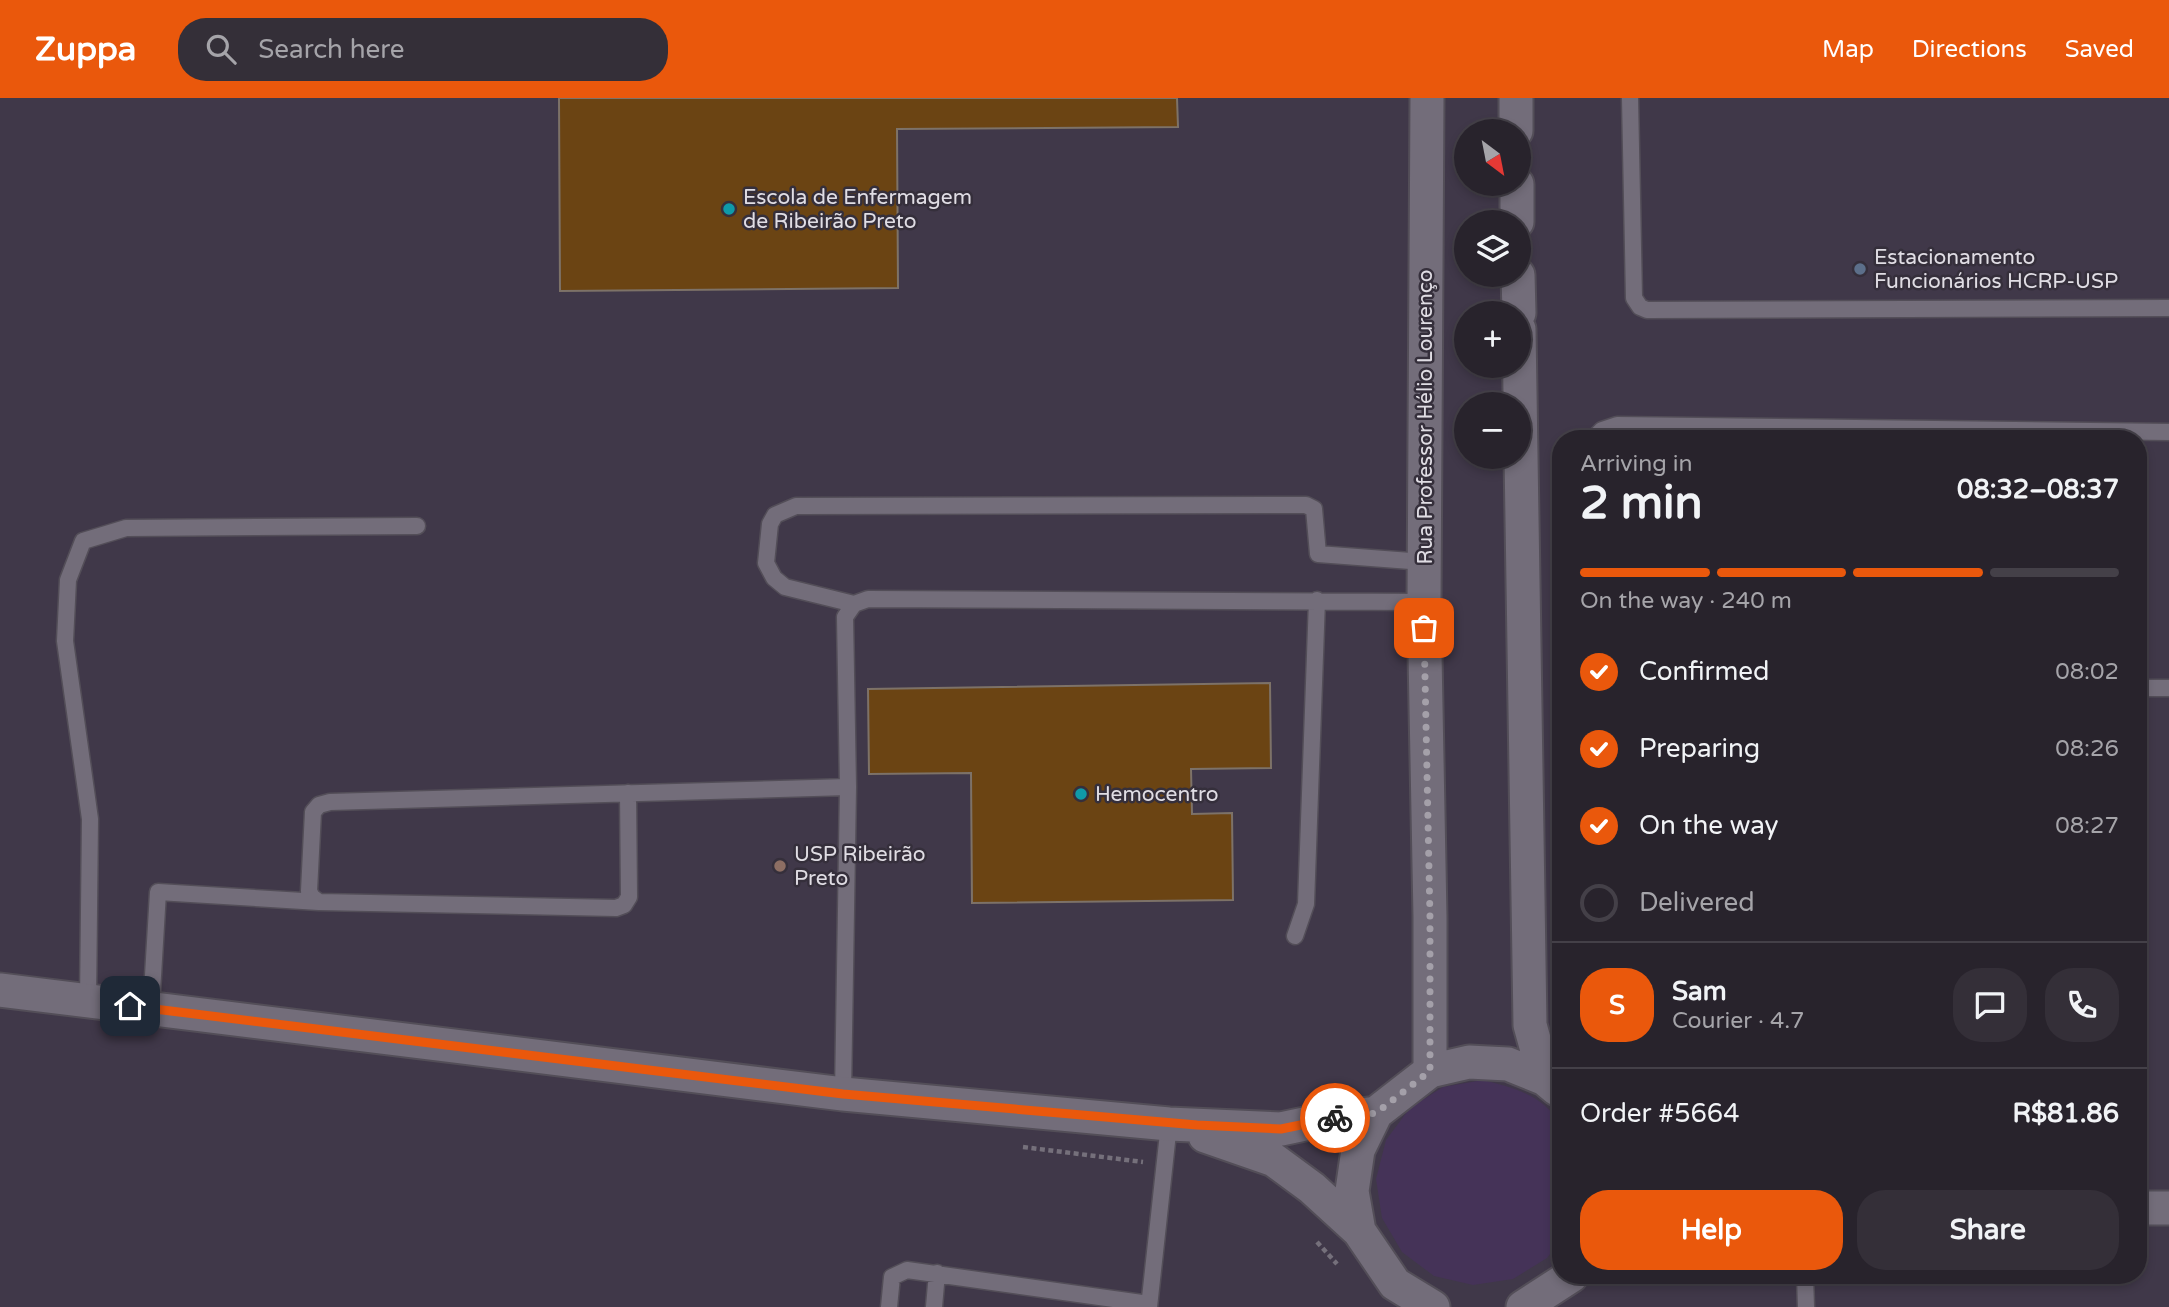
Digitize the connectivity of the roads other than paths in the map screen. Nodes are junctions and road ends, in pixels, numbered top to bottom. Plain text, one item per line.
1 (1427, 98) edge
2 (1516, 98) edge
3 (1630, 98) edge
4 (1516, 119) edge
5 (2169, 308) edge
6 (1520, 378) edge
7 (1602, 430) edge
8 (2011, 430) edge
9 (2147, 432) edge
10 (2169, 432) edge
11 (417, 526) dead end
12 (1424, 562) junction
13 (1317, 600) junction
14 (1424, 602) junction
15 (854, 604) junction
16 (2147, 688) edge
17 (2169, 688) edge
18 (848, 787) junction
19 (628, 793) junction
20 (319, 902) junction
21 (1295, 936) dead end
22 (0, 990) edge
23 (88, 1001) junction
24 (151, 1009) junction
25 (1430, 1071) junction
26 (1552, 1083) edge
27 (1552, 1086) edge
28 (843, 1094) junction
29 (1376, 1113) junction
30 (1169, 1124) junction
31 (2147, 1208) edge
32 (2169, 1208) edge
33 (1359, 1231) junction
34 (937, 1273) junction
35 (1559, 1284) edge
36 (1805, 1284) edge
37 (1398, 1296) edge
38 (1149, 1306) edge
39 (889, 1307) edge
40 (934, 1307) edge
41 (1433, 1307) edge
42 (1523, 1307) edge
43 (1806, 1307) edge

1 - 12 street, Rua Professor Hélio Lourenço
2 - 4 street
3 - 5 lane
6 - 26 street
7 - 8 lane
9 - 10 lane
11 - 23 lane
12 - 14 street, Rua Professor Hélio Lourenço
12 - 15 lane
13 - 14 lane
13 - 15 lane
13 - 21 lane
14 - 25 street, Rua Professor Hélio Lourenço
15 - 18 lane
16 - 17 lane
18 - 19 lane
18 - 28 lane
19 - 20 lane
19 - 20 lane
20 - 24 lane
22 - 23 street
23 - 24 street
24 - 28 street
25 - 27 street
25 - 29 street
28 - 30 street
29 - 30 street
29 - 33 street
30 - 33 street
30 - 38 lane
31 - 32 street
33 - 37 street
34 - 38 lane
34 - 39 lane
34 - 40 lane
35 - 42 street
36 - 43 lane
37 - 41 street

